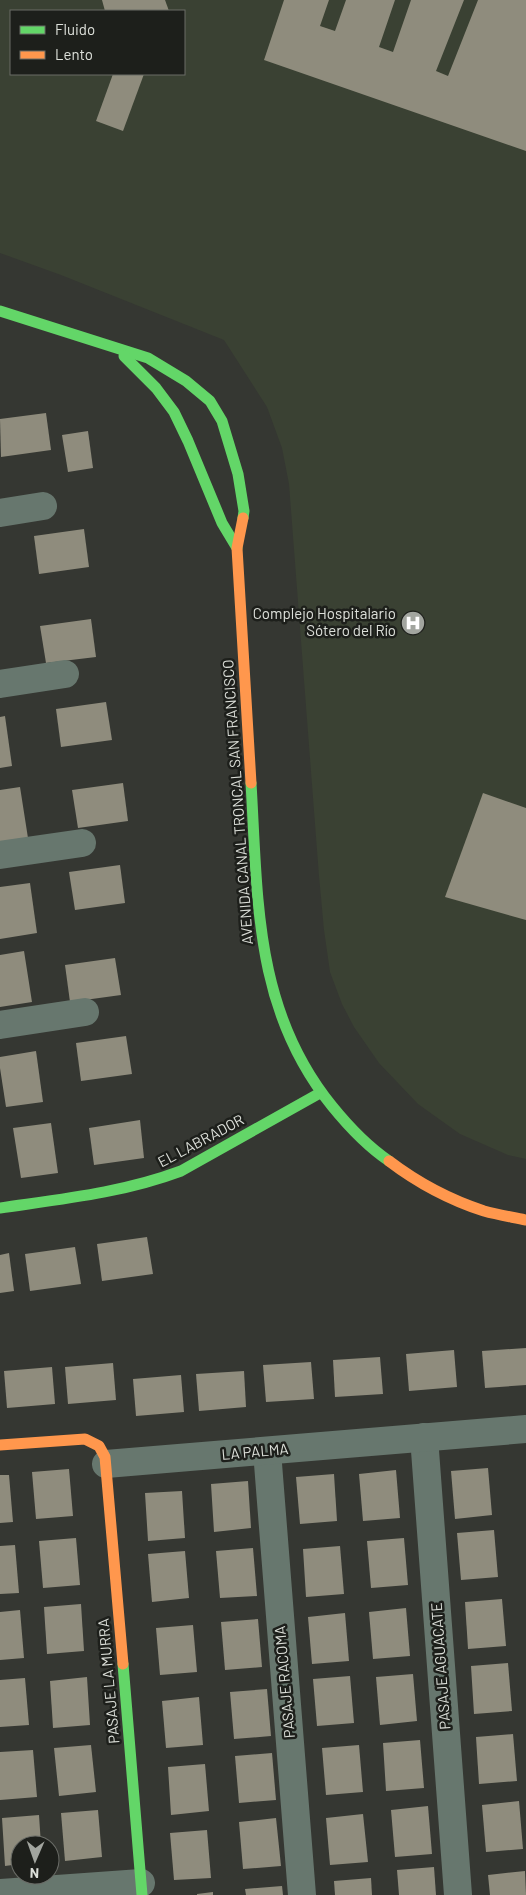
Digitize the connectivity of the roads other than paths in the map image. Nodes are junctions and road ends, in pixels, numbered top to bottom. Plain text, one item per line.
1 (0, 311) edge
2 (114, 348) junction
3 (44, 506) dead end
4 (0, 513) edge
5 (237, 548) junction
6 (65, 674) dead end
7 (0, 684) edge
8 (82, 843) dead end
9 (0, 856) edge
10 (85, 1012) dead end
11 (0, 1025) edge
12 (320, 1092) junction
13 (0, 1208) edge
14 (526, 1220) edge
15 (526, 1429) edge
16 (424, 1438) junction
17 (0, 1445) edge
18 (268, 1460) junction
19 (106, 1464) junction
20 (141, 1889) edge
21 (0, 1893) edge
22 (302, 1895) edge
23 (458, 1895) edge

1 - 2 main road, AVENIDA CANAL TRONCAL SAN FRANCISCO
2 - 5 main road, AVENIDA CANAL TRONCAL SAN FRANCISCO
2 - 5 main road, AVENIDA CANAL TRONCAL SAN FRANCISCO
3 - 4 street
5 - 12 main road, AVENIDA CANAL TRONCAL SAN FRANCISCO
6 - 7 street
8 - 9 street
10 - 11 street
12 - 13 main road, EL LABRADOR
12 - 14 main road, AVENIDA CANAL TRONCAL SAN FRANCISCO
15 - 16 street, LA PALMA
16 - 18 street, LA PALMA
16 - 23 street, PASAJE AGUACATE
17 - 19 main road
18 - 19 street, LA PALMA
18 - 22 street, PASAJE RACOMA
19 - 20 main road, PASAJE LA MURRA
20 - 21 street

